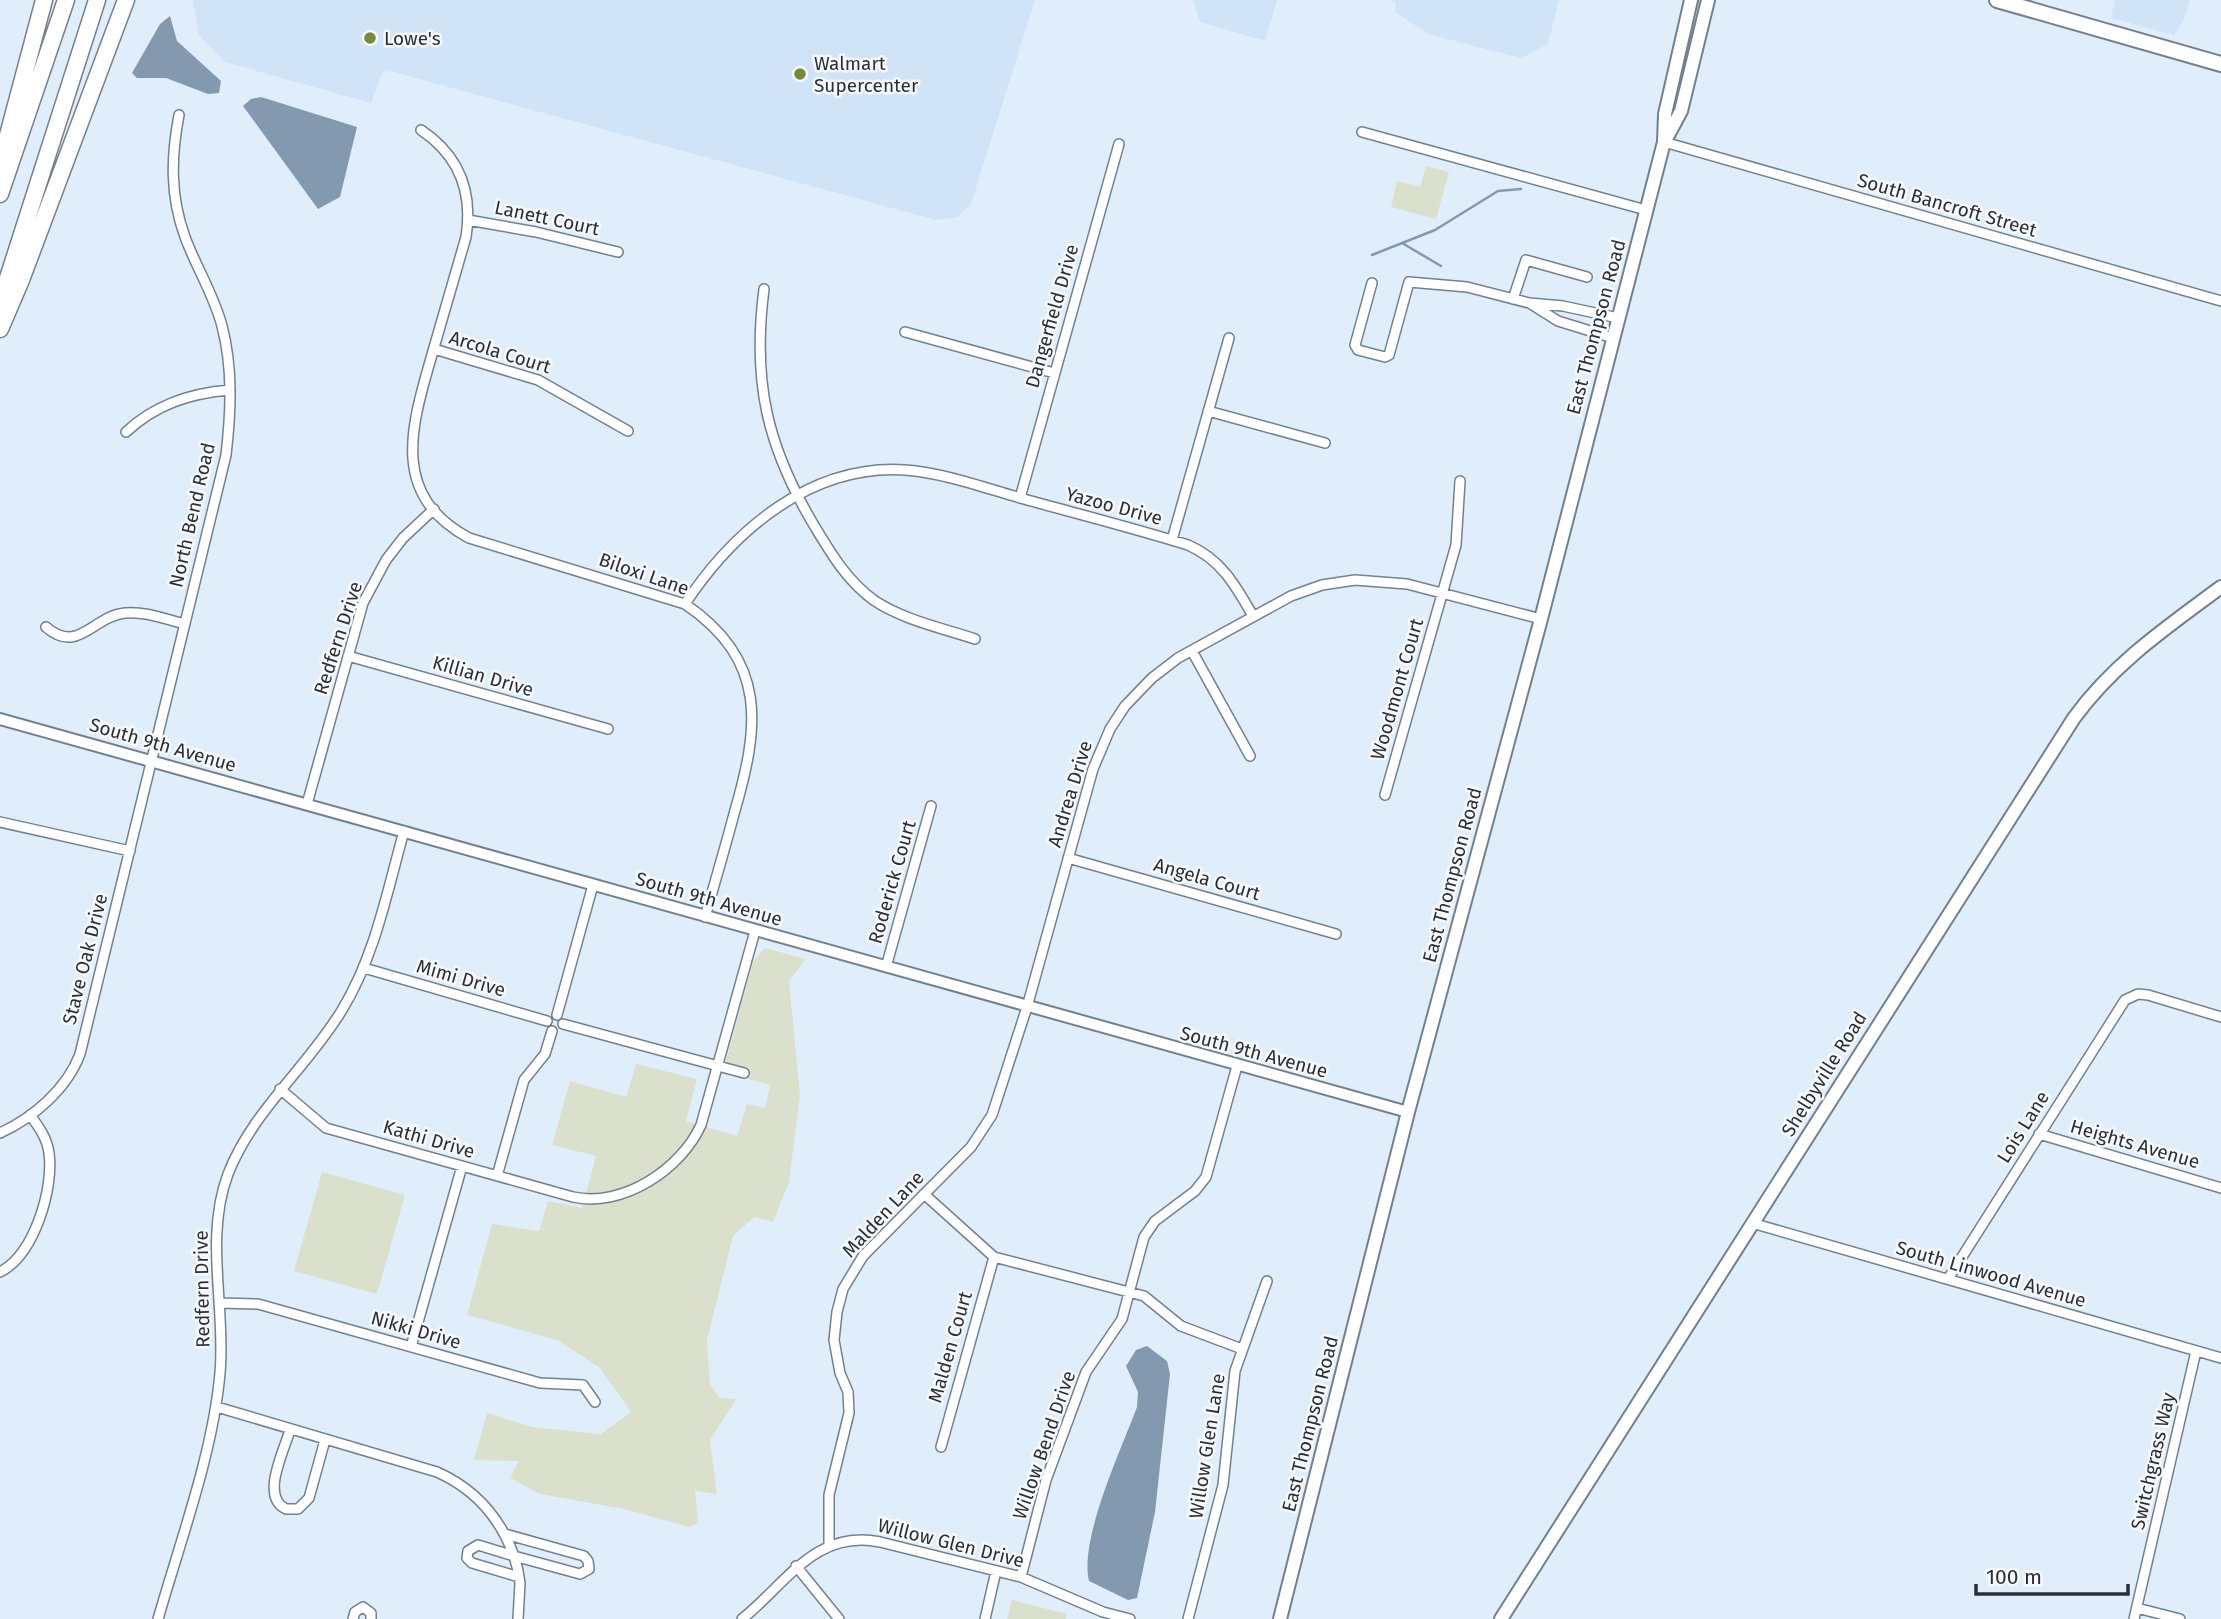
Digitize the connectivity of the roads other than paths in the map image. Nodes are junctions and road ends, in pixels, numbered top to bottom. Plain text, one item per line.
1 (44, 0) edge
2 (66, 0) edge
3 (97, 0) edge
4 (1691, 0) edge
5 (1708, 0) edge
6 (1997, 0) edge
7 (125, 2) edge
8 (2221, 64) edge
9 (180, 115) dead end
10 (421, 130) dead end
11 (1362, 132) dead end
12 (1664, 142) junction
13 (1119, 145) dead end
14 (0, 165) edge
15 (0, 194) edge
16 (1646, 210) junction
17 (468, 220) junction
18 (618, 252) dead end
19 (1587, 276) dead end
20 (1372, 283) dead end
21 (764, 289) dead end
22 (1513, 299) junction
23 (2221, 301) edge
24 (0, 303) edge
25 (1529, 303) junction
26 (1618, 318) junction
27 (0, 329) edge
28 (905, 332) dead end
29 (1229, 338) dead end
30 (1613, 338) junction
31 (434, 349) junction
32 (1054, 373) junction
33 (230, 390) junction
34 (1208, 411) junction
35 (628, 431) dead end
36 (126, 432) dead end
37 (1325, 443) dead end
38 (1460, 481) dead end
39 (796, 496) junction
40 (1020, 498) junction
41 (434, 509) junction
42 (1172, 540) junction
43 (2221, 587) edge
44 (1442, 593) junction
45 (685, 604) junction
46 (1253, 617) junction
47 (1541, 619) junction
48 (185, 624) junction
49 (46, 627) dead end
50 (975, 639) dead end
51 (1192, 651) junction
52 (348, 656) junction
53 (0, 719) edge
54 (608, 729) dead end
55 (1250, 756) dead end
56 (149, 760) junction
57 (1385, 795) dead end
58 (307, 804) junction
59 (931, 806) dead end
60 (0, 822) edge
61 (404, 831) junction
62 (130, 851) junction
63 (1068, 858) junction
64 (593, 885) junction
65 (705, 917) junction
66 (755, 931) junction
67 (1336, 934) dead end
68 (886, 967) junction
69 (364, 968) junction
70 (1027, 1007) junction
71 (557, 1015) junction
72 (2221, 1017) edge
73 (547, 1021) junction
74 (563, 1024) junction
75 (552, 1031) junction
76 (717, 1066) junction
77 (1237, 1066) junction
78 (744, 1073) dead end
79 (280, 1089) junction
80 (1408, 1112) junction
81 (30, 1115) junction
82 (0, 1133) edge
83 (2039, 1134) junction
84 (462, 1166) junction
85 (497, 1176) junction
86 (2221, 1188) edge
87 (924, 1194) junction
88 (1752, 1223) junction
89 (994, 1257) junction
90 (0, 1272) edge
91 (1948, 1279) junction
92 (1267, 1281) dead end
93 (1130, 1292) junction
94 (220, 1303) junction
95 (411, 1347) junction
96 (1242, 1349) junction
97 (2196, 1351) junction
98 (2221, 1358) edge
99 (595, 1402) dead end
100 (217, 1407) junction
101 (290, 1430) junction
102 (325, 1440) junction
103 (941, 1447) dead end
104 (505, 1534) junction
105 (829, 1545) junction
106 (514, 1556) junction
107 (796, 1566) junction
108 (996, 1571) junction
109 (519, 1577) junction
110 (1020, 1577) junction
111 (2137, 1608) junction
112 (158, 1619) edge
113 (353, 1619) edge
114 (371, 1619) edge
115 (518, 1619) edge
116 (742, 1619) edge
117 (839, 1619) edge
118 (985, 1619) edge
119 (1130, 1619) edge
120 (1188, 1619) edge
121 (1280, 1619) edge
122 (1501, 1619) edge
123 (2134, 1619) edge
124 (2180, 1619) edge

1 - 14 highway
2 - 15 highway
3 - 24 highway
4 - 12 main road, East Thompson Road
5 - 12 main road, East Thompson Road
6 - 8 main road
7 - 27 highway
9 - 33 street, North Bend Road
10 - 17 street
11 - 16 street
12 - 16 main road, East Thompson Road
12 - 23 street, South Bancroft Street
13 - 32 street, Dangerfield Drive
16 - 26 main road, East Thompson Road
17 - 18 street, Lanett Court
17 - 31 street
19 - 22 street
20 - 22 street
21 - 39 street
22 - 25 street
25 - 26 street
25 - 30 street
26 - 30 main road, East Thompson Road
28 - 32 street
29 - 34 street
30 - 47 main road, East Thompson Road
31 - 35 street, Arcola Court
31 - 41 street
32 - 40 street, Dangerfield Drive
33 - 36 street
33 - 48 street, North Bend Road
34 - 37 street
34 - 42 street
38 - 44 street, Woodmont Court
39 - 40 street, Yazoo Drive
39 - 45 street, Yazoo Drive
39 - 50 street
40 - 42 street, Yazoo Drive
41 - 45 street, Biloxi Lane
41 - 52 street, Redfern Drive
42 - 46 street, Yazoo Drive
43 - 88 main road, Shelbyville Road
44 - 46 street
44 - 47 street
44 - 57 street, Woodmont Court
45 - 65 street, Biloxi Lane
46 - 51 street, Andrea Drive
47 - 80 main road, East Thompson Road
48 - 49 street
48 - 56 street, North Bend Road
51 - 55 street
51 - 63 street, Andrea Drive
52 - 54 street, Killian Drive
52 - 58 street, Redfern Drive
53 - 56 street, South 9th Avenue
56 - 58 street, South 9th Avenue
56 - 62 street, Stave Oak Drive
58 - 61 street, South 9th Avenue
59 - 68 street, Roderick Court
60 - 62 street
61 - 64 street, South 9th Avenue
61 - 69 street, Redfern Drive
62 - 81 street, Stave Oak Drive
63 - 67 street, Angela Court
63 - 70 street, Andrea Drive
64 - 65 street, South 9th Avenue
64 - 71 street
65 - 66 street, South 9th Avenue
66 - 68 street, South 9th Avenue
66 - 76 street
68 - 70 street, South 9th Avenue
69 - 73 street, Mimi Drive
69 - 79 street, Redfern Drive
70 - 77 street, South 9th Avenue
70 - 87 street, Malden Lane
71 - 73 street
71 - 74 street
72 - 83 street, Lois Lane
73 - 75 street
74 - 75 street
74 - 76 street
75 - 85 street
76 - 78 street
76 - 85 street, Kathi Drive
77 - 80 street, South 9th Avenue
77 - 93 street, Willow Bend Drive
79 - 84 street, Kathi Drive
79 - 94 street, Redfern Drive
80 - 121 main road, East Thompson Road
81 - 82 street, Stave Oak Drive
81 - 90 street
83 - 86 street, Heights Avenue
83 - 91 street, Lois Lane
84 - 85 street, Kathi Drive
84 - 95 street
87 - 89 street
87 - 105 street, Malden Lane
88 - 91 street, South Linwood Avenue
88 - 122 main road, Shelbyville Road
89 - 93 street
89 - 103 street, Malden Court
91 - 97 street, South Linwood Avenue
92 - 96 street, Willow Glen Lane
93 - 96 street
93 - 110 street, Willow Bend Drive
94 - 95 street, Nikki Drive
94 - 100 street, Redfern Drive
95 - 99 street, Nikki Drive
96 - 120 street, Willow Glen Lane
97 - 98 street, South Linwood Avenue
97 - 111 street, Switchgrass Way
100 - 101 street
100 - 112 street, Redfern Drive
101 - 102 street
101 - 102 street
102 - 104 street
104 - 106 street
104 - 106 street
105 - 107 street, Willow Glen Drive
105 - 108 street, Willow Glen Drive
106 - 109 street
106 - 109 street
107 - 116 street, Willow Glen Drive
107 - 117 street
108 - 110 street, Willow Glen Drive
108 - 118 street
109 - 115 street
110 - 119 street, Willow Glen Drive
111 - 123 street, Switchgrass Way
111 - 124 street
113 - 114 street

